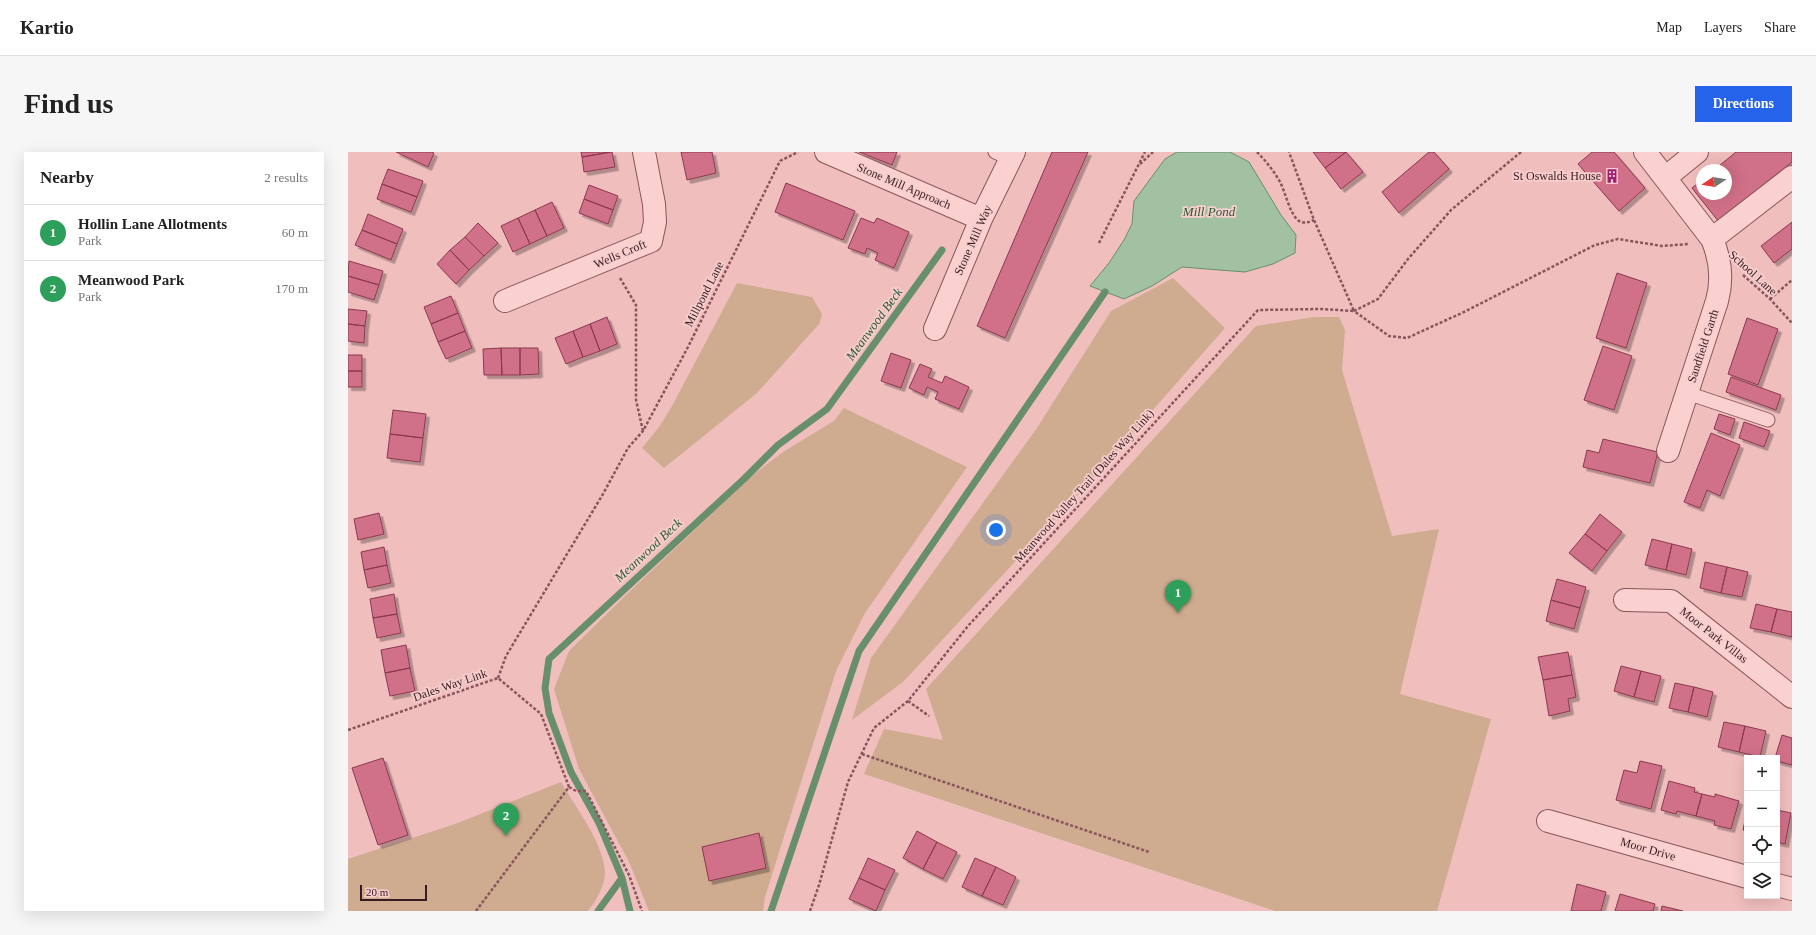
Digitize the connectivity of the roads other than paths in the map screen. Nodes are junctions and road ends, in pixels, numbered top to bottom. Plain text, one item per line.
1 (644, 152) edge
2 (826, 152) edge
3 (1645, 152) edge
4 (1697, 152) edge
5 (1007, 154) edge
6 (1792, 177) edge
7 (1665, 178) junction
8 (981, 219) junction
9 (1715, 246) junction
10 (506, 301) dead end
11 (935, 330) dead end
12 (1687, 393) junction
13 (1768, 420) dead end
14 (1668, 451) dead end
15 (1625, 600) dead end
16 (1792, 697) edge
17 (1548, 821) dead end
18 (1744, 875) edge
19 (1780, 886) edge
20 (1792, 889) edge

1 - 10 street, Wells Croft
2 - 8 street, Stone Mill Approach
3 - 7 street
4 - 7 street
5 - 8 street, Stone Mill Way
6 - 9 street
7 - 9 street
8 - 11 street, Stone Mill Way
9 - 12 street, Sandfield Garth
12 - 13 lane
12 - 14 street, Sandfield Garth
15 - 16 street, Moor Park Villas
17 - 18 street, Moor Drive
19 - 20 street

